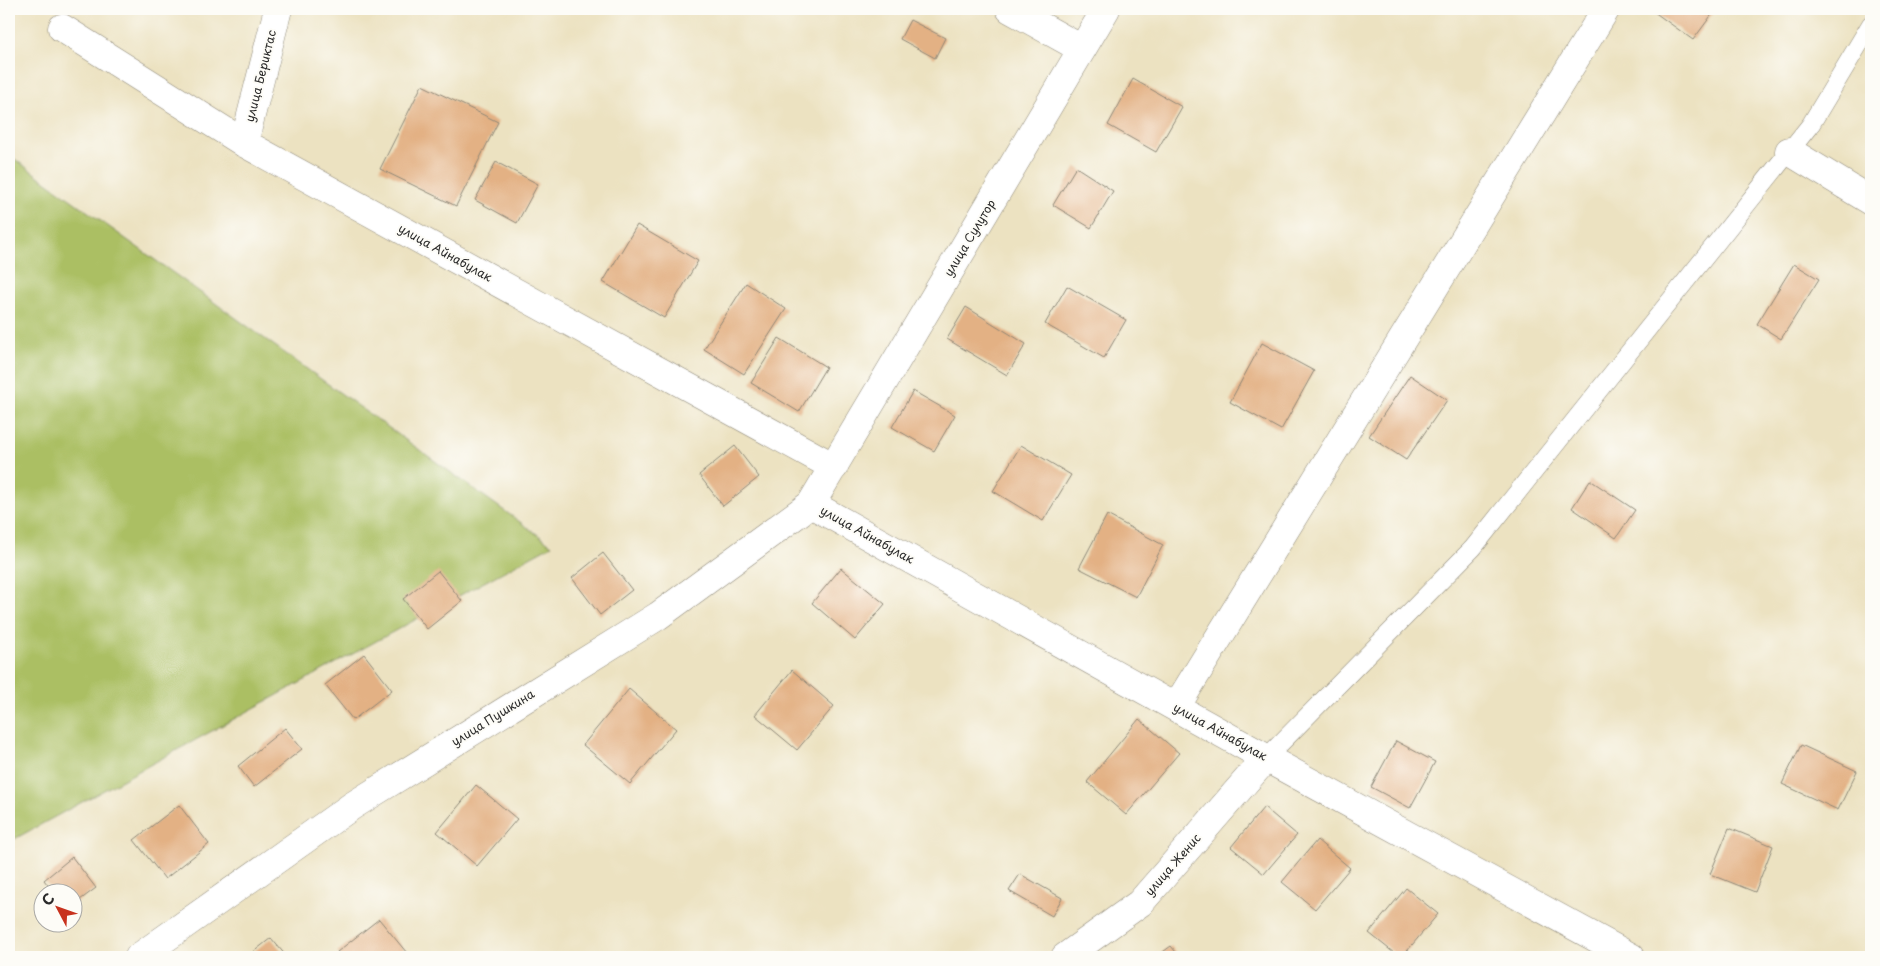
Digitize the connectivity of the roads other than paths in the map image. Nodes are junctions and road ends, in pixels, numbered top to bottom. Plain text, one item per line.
1 (278, 9) edge
2 (1010, 9) edge
3 (1106, 9) edge
4 (1606, 9) edge
5 (1871, 24) edge
6 (62, 28) dead end
7 (1082, 49) junction
8 (244, 143) junction
9 (1789, 151) junction
10 (1871, 201) edge
11 (834, 467) junction
12 (811, 504) junction
13 (1176, 707) junction
14 (1266, 758) junction
15 (139, 957) edge
16 (1065, 957) edge
17 (1631, 957) edge

1 - 8 street, улица Бериктас
2 - 7 street
3 - 7 street, улица Сулутор
4 - 13 street
5 - 9 lane
6 - 8 street, улица Айнабулак
7 - 11 street, улица Сулутор
8 - 11 street, улица Айнабулак
9 - 10 street
9 - 14 lane
11 - 12 street, улица Пушкина
12 - 13 street, улица Айнабулак
12 - 15 street, улица Пушкина
13 - 14 street, улица Айнабулак
14 - 16 street, улица Женис
14 - 17 street, улица Айнабулак

